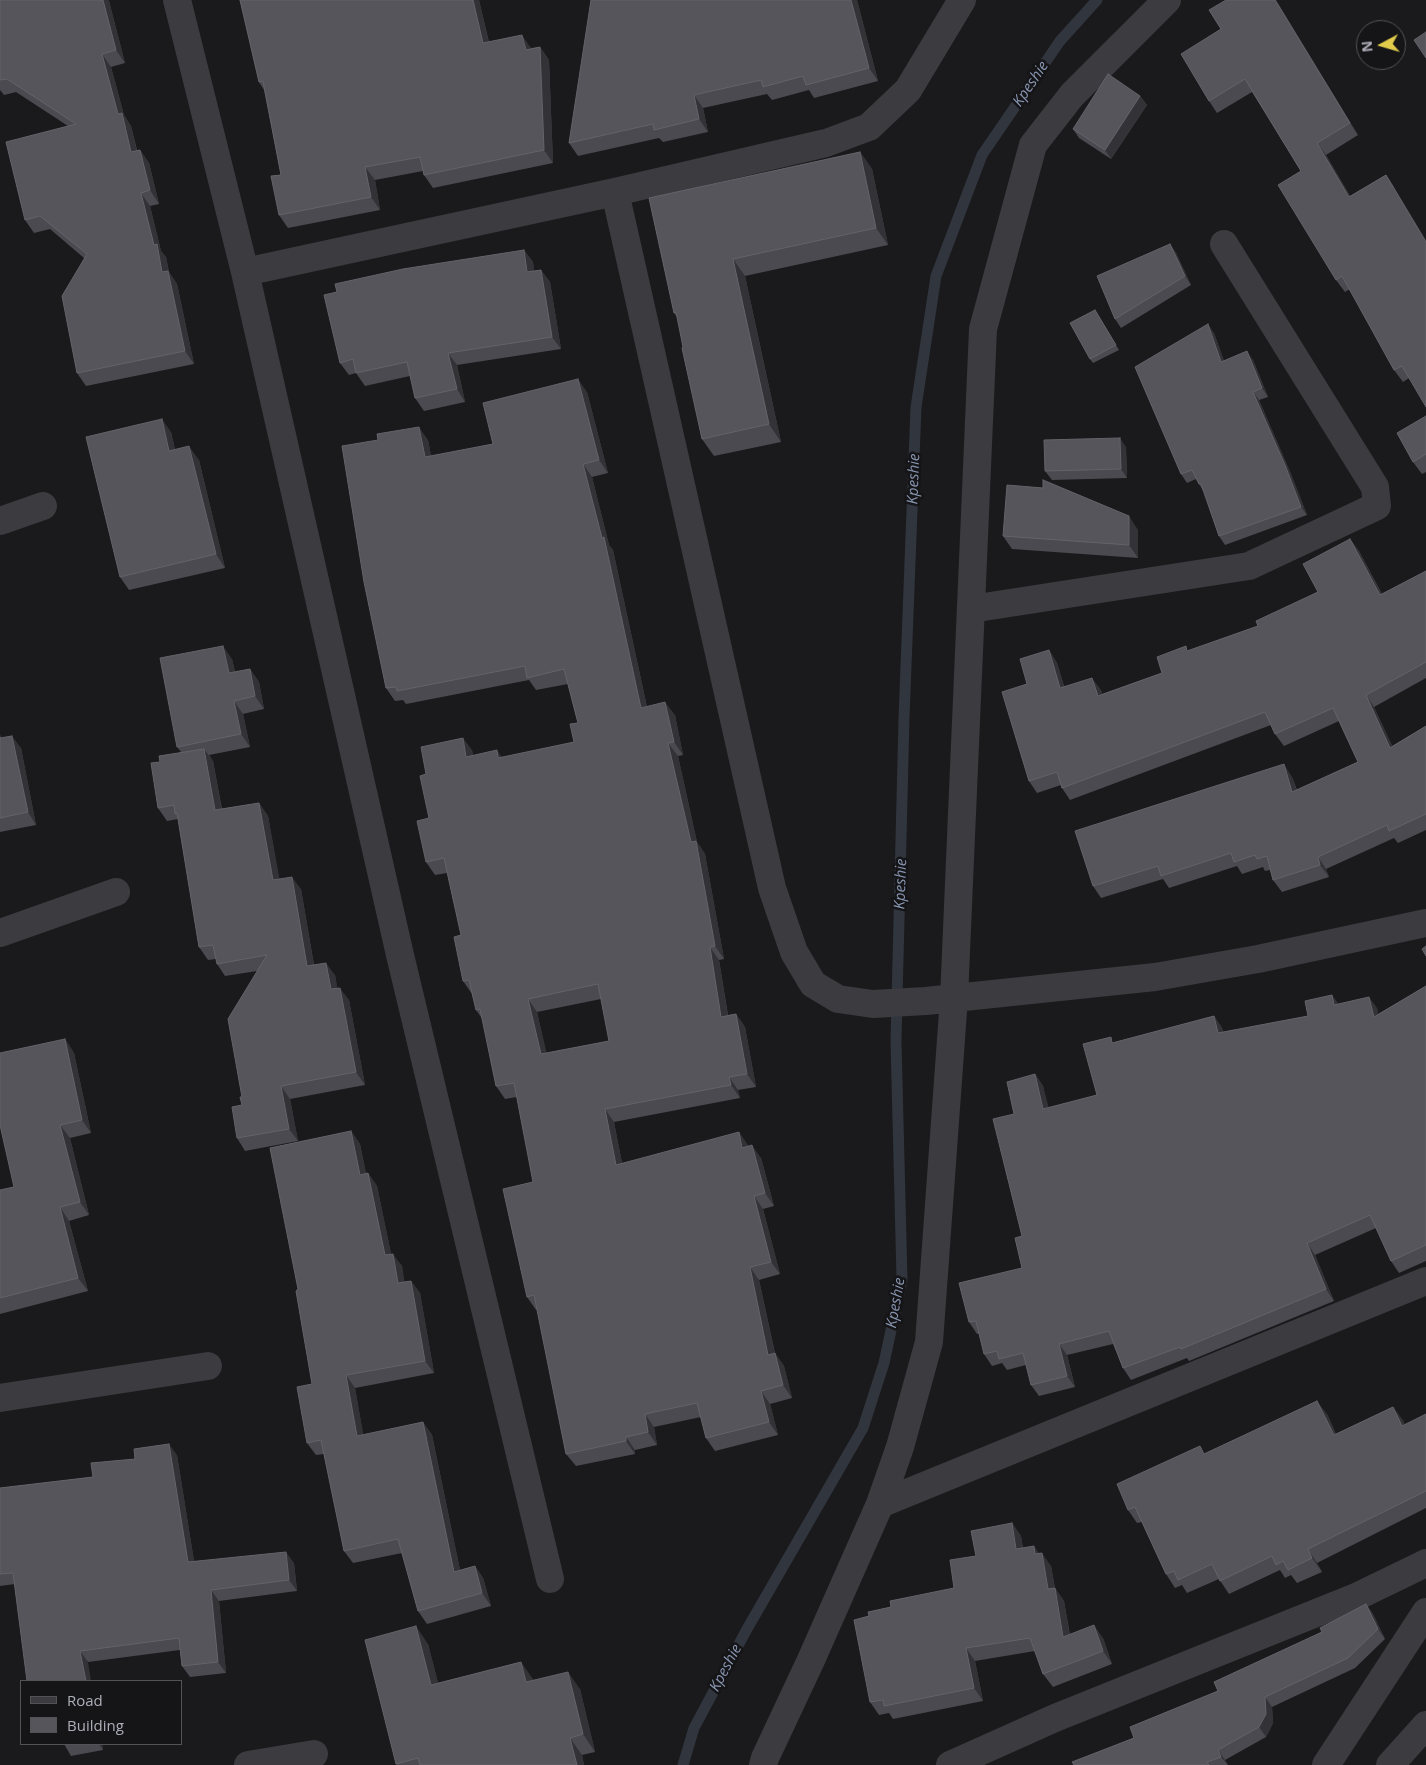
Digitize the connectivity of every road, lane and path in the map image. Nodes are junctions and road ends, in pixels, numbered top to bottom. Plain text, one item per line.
1 (177, 0) edge
2 (962, 0) edge
3 (1166, 0) edge
4 (615, 192) junction
5 (1224, 244) dead end
6 (245, 272) junction
7 (43, 506) dead end
8 (0, 521) edge
9 (971, 609) junction
10 (116, 892) dead end
11 (1426, 923) edge
12 (0, 933) edge
13 (954, 998) junction
14 (1426, 1281) edge
15 (208, 1366) dead end
16 (0, 1398) edge
17 (880, 1504) junction
18 (1426, 1563) edge
19 (550, 1579) dead end
20 (1426, 1612) edge
21 (1426, 1725) edge
22 (314, 1754) dead end
23 (248, 1765) edge
24 (764, 1765) edge
25 (950, 1765) edge
26 (1326, 1765) edge
27 (1390, 1765) edge

1 - 6 street
2 - 4 street
3 - 9 street
4 - 6 street
4 - 13 street
5 - 9 street
6 - 19 street
7 - 8 street
9 - 13 street
10 - 12 street
11 - 13 street
13 - 17 street
14 - 17 street
15 - 16 street
17 - 24 street
18 - 25 street
20 - 26 street
21 - 27 street
22 - 23 street

